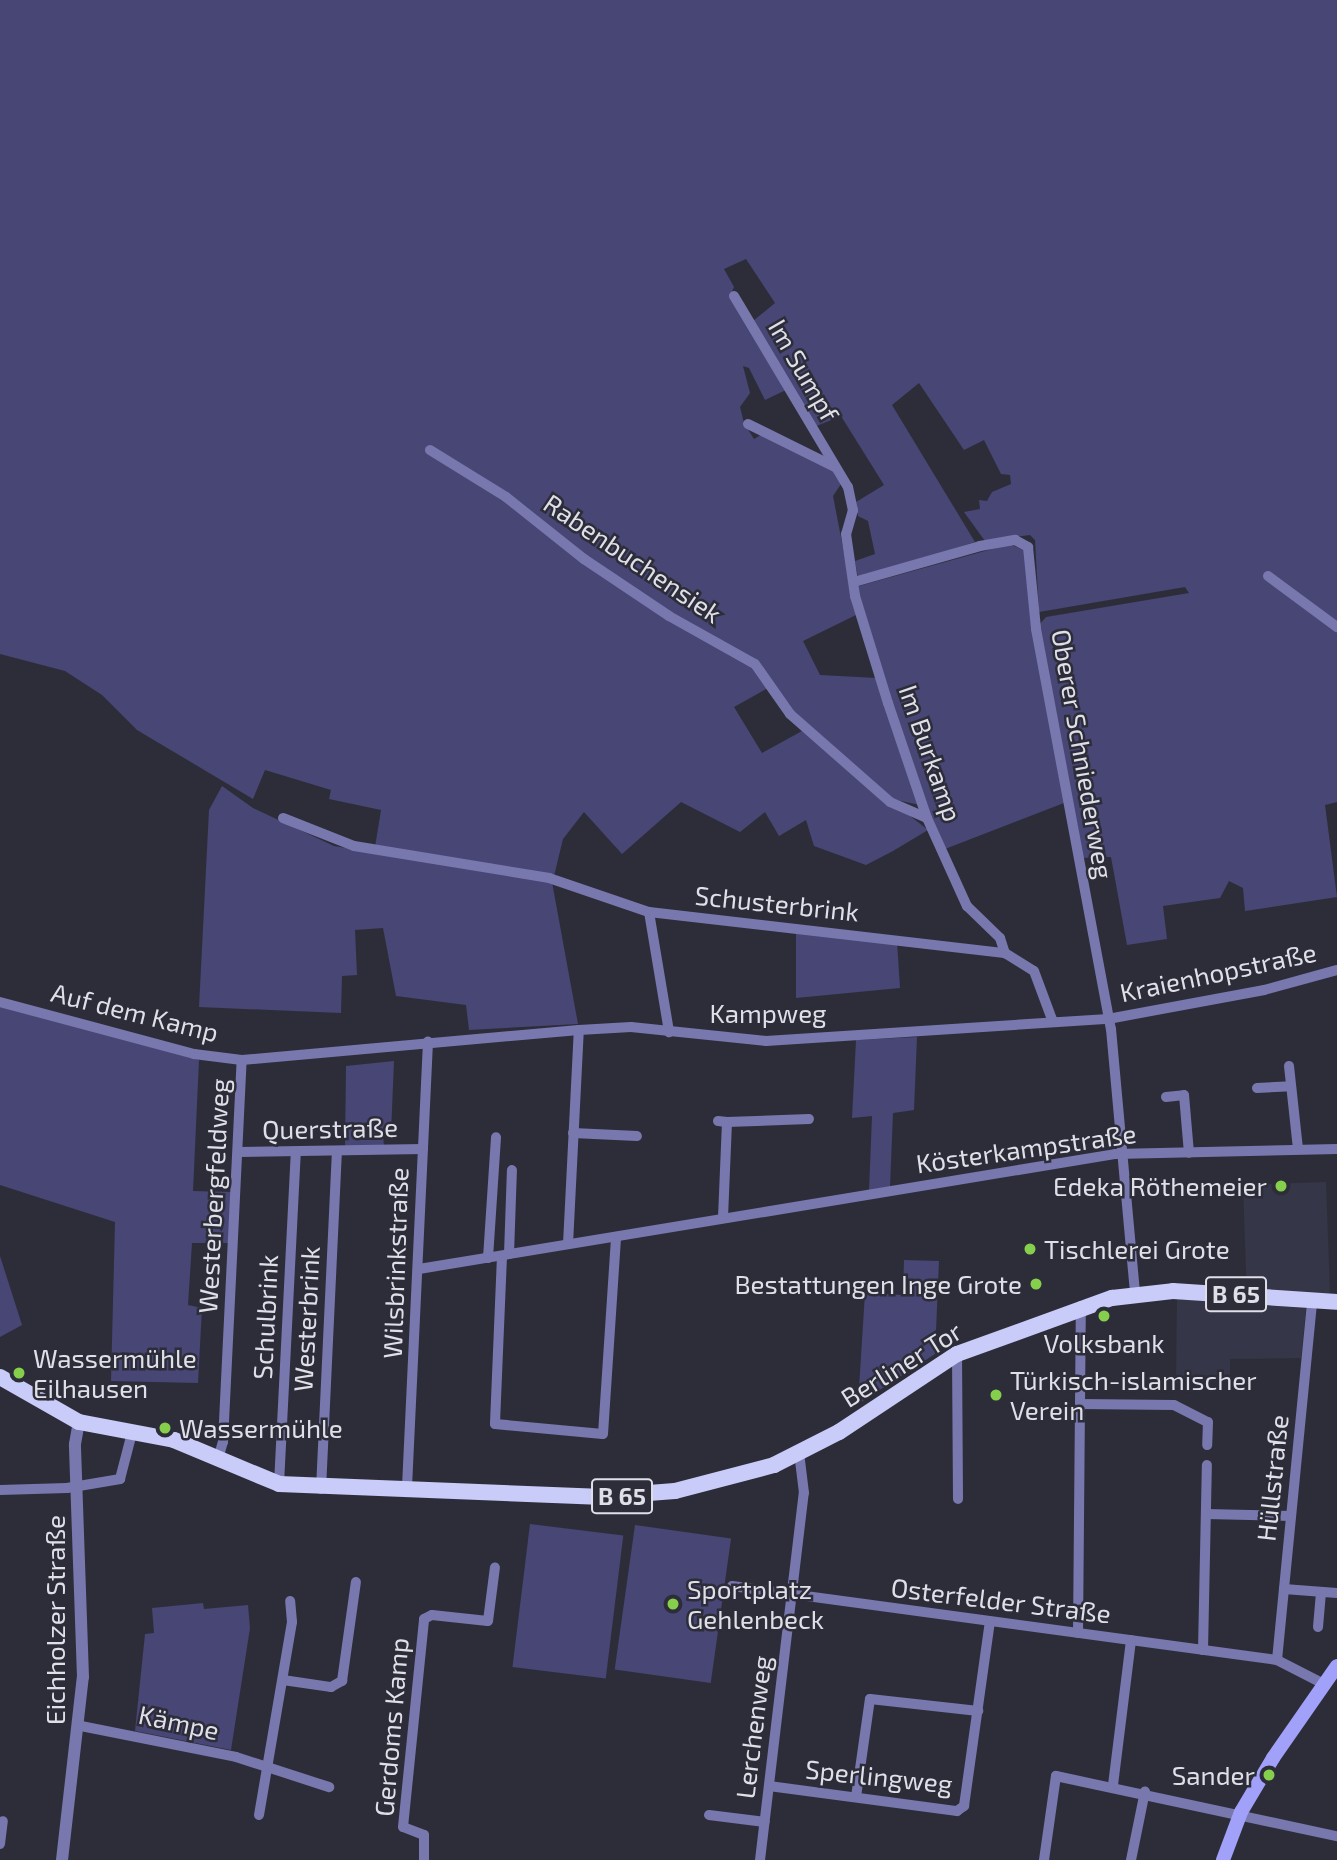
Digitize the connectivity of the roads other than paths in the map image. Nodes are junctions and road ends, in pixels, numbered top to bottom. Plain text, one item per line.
1 (734, 296) dead end
2 (748, 424) dead end
3 (430, 450) dead end
4 (835, 467) junction
5 (1268, 576) dead end
6 (855, 582) junction
7 (1337, 626) edge
8 (283, 818) dead end
9 (927, 818) junction
10 (649, 912) junction
11 (1005, 953) junction
12 (1337, 970) edge
13 (0, 1002) edge
14 (1108, 1019) junction
15 (1053, 1022) junction
16 (579, 1030) junction
17 (669, 1032) junction
18 (428, 1041) junction
19 (242, 1060) junction
20 (1289, 1066) dead end
21 (1291, 1086) junction
22 (1257, 1088) dead end
23 (1166, 1097) dead end
24 (809, 1119) dead end
25 (573, 1133) junction
26 (636, 1136) dead end
27 (496, 1137) dead end
28 (423, 1149) junction
29 (1298, 1149) junction
30 (1337, 1149) edge
31 (238, 1152) junction
32 (337, 1152) junction
33 (296, 1153) junction
34 (1189, 1153) junction
35 (1123, 1154) junction
36 (512, 1170) dead end
37 (723, 1217) junction
38 (616, 1237) junction
39 (568, 1244) junction
40 (506, 1255) junction
41 (488, 1258) junction
42 (419, 1269) junction
43 (1135, 1293) junction
44 (1312, 1300) junction
45 (1337, 1302) edge
46 (1081, 1306) junction
47 (957, 1354) junction
48 (0, 1377) edge
49 (1080, 1404) junction
50 (79, 1422) junction
51 (132, 1433) junction
52 (1207, 1446) dead end
53 (799, 1454) junction
54 (218, 1459) junction
55 (1207, 1465) dead end
56 (279, 1485) junction
57 (77, 1487) junction
58 (407, 1487) junction
59 (321, 1489) junction
60 (0, 1490) edge
61 (958, 1499) dead end
62 (1206, 1514) junction
63 (1291, 1516) junction
64 (495, 1567) dead end
65 (356, 1582) dead end
66 (732, 1586) dead end
67 (1284, 1589) junction
68 (1321, 1592) junction
69 (1337, 1593) edge
70 (793, 1595) junction
71 (290, 1601) dead end
72 (990, 1622) junction
73 (1318, 1627) dead end
74 (1078, 1633) junction
75 (1131, 1640) junction
76 (1203, 1650) junction
77 (1277, 1660) junction
78 (1337, 1666) edge
79 (283, 1680) junction
80 (1322, 1683) junction
81 (978, 1711) junction
82 (81, 1726) junction
83 (268, 1767) junction
84 (1113, 1785) junction
85 (769, 1786) junction
86 (329, 1787) dead end
87 (1145, 1791) junction
88 (856, 1797) junction
89 (1241, 1812) junction
90 (259, 1815) dead end
91 (709, 1815) dead end
92 (4, 1821) dead end
93 (765, 1822) junction
94 (1337, 1834) edge
95 (0, 1844) edge
96 (62, 1860) edge
97 (424, 1860) edge
98 (760, 1860) edge
99 (1044, 1860) edge
100 (1131, 1860) edge
101 (1223, 1860) edge

1 - 4 street, Im Sumpf
2 - 4 street
3 - 9 street, Rabenbuchensiek
4 - 6 street, Im Burkamp
5 - 7 street
6 - 9 street, Im Burkamp
6 - 14 street, Oberer Schniederweg
8 - 10 street, Schusterbrink
9 - 11 street, Im Burkamp
10 - 11 street, Schusterbrink
10 - 17 street
11 - 15 street, Im Burkamp
12 - 14 street, Kraienhopstraße
13 - 19 street, Auf dem Kamp
14 - 15 street, Kampweg
14 - 35 street
15 - 17 street, Kampweg
16 - 17 street, Kampweg
16 - 18 street, Kampweg
16 - 25 street
18 - 19 street, Auf dem Kamp
18 - 28 street, Wilsbrinkstraße
19 - 31 street, Westerbergfeldweg
20 - 21 street
21 - 22 street
21 - 29 street
23 - 34 street
24 - 37 street
25 - 26 street
25 - 39 street
27 - 41 street
28 - 32 street, Querstraße
28 - 42 street, Wilsbrinkstraße
29 - 30 street, Kösterkampstraße
29 - 34 street, Kösterkampstraße
31 - 33 street, Querstraße
31 - 54 street, Westerbergfeldweg
32 - 33 street, Querstraße
32 - 59 street, Westerbrink
33 - 56 street, Schulbrink
34 - 35 street, Kösterkampstraße
35 - 37 street, Kösterkampstraße
35 - 43 street
36 - 40 street
37 - 38 street, Kösterkampstraße
38 - 39 street, Kösterkampstraße
38 - 40 street
39 - 40 street, Kösterkampstraße
40 - 41 street, Kösterkampstraße
41 - 42 street, Kösterkampstraße
42 - 58 street, Wilsbrinkstraße
43 - 44 main road, B 65
43 - 46 main road, Berliner Tor / B 65
44 - 45 main road, B 65
44 - 63 street, Hüllstraße
46 - 47 main road, Berliner Tor / B 65
46 - 49 street
47 - 53 main road, Berliner Tor / B 65
47 - 61 street
48 - 50 main road, B 65
49 - 52 street
49 - 74 street
50 - 51 main road, B 65
50 - 57 street, Eichholzer Straße
51 - 54 main road, B 65
51 - 57 street
53 - 58 main road, B 65
53 - 70 street, Lerchenweg
54 - 56 main road, B 65
55 - 62 street
56 - 59 main road, B 65
57 - 60 street
57 - 82 street, Eichholzer Straße
58 - 59 main road, B 65
62 - 63 street
62 - 76 street
63 - 67 street, Hüllstraße
64 - 97 street, Gerdoms Kamp
65 - 79 street
66 - 70 street
67 - 68 street
67 - 77 street, Hüllstraße
68 - 69 street
68 - 73 street
70 - 72 street, Osterfelder Straße
70 - 85 street, Lerchenweg
71 - 79 street
72 - 74 street, Osterfelder Straße
72 - 81 street, Sperlingweg
74 - 75 street, Osterfelder Straße
75 - 76 street, Osterfelder Straße
75 - 84 street
76 - 77 street, Osterfelder Straße
77 - 80 street, Osterfelder Straße
78 - 80 main road
79 - 83 street
80 - 89 main road
81 - 88 street, Sperlingweg
81 - 88 street
82 - 83 street, Kämpe
82 - 96 street, Eichholzer Straße
83 - 86 street, Kämpe
83 - 90 street
84 - 87 street
84 - 99 street
85 - 88 street, Sperlingweg
85 - 93 street, Lerchenweg
87 - 89 street
87 - 100 street
89 - 94 street
89 - 101 main road
91 - 93 street, Lerchenweg
92 - 95 street
93 - 98 street, Lerchenweg

